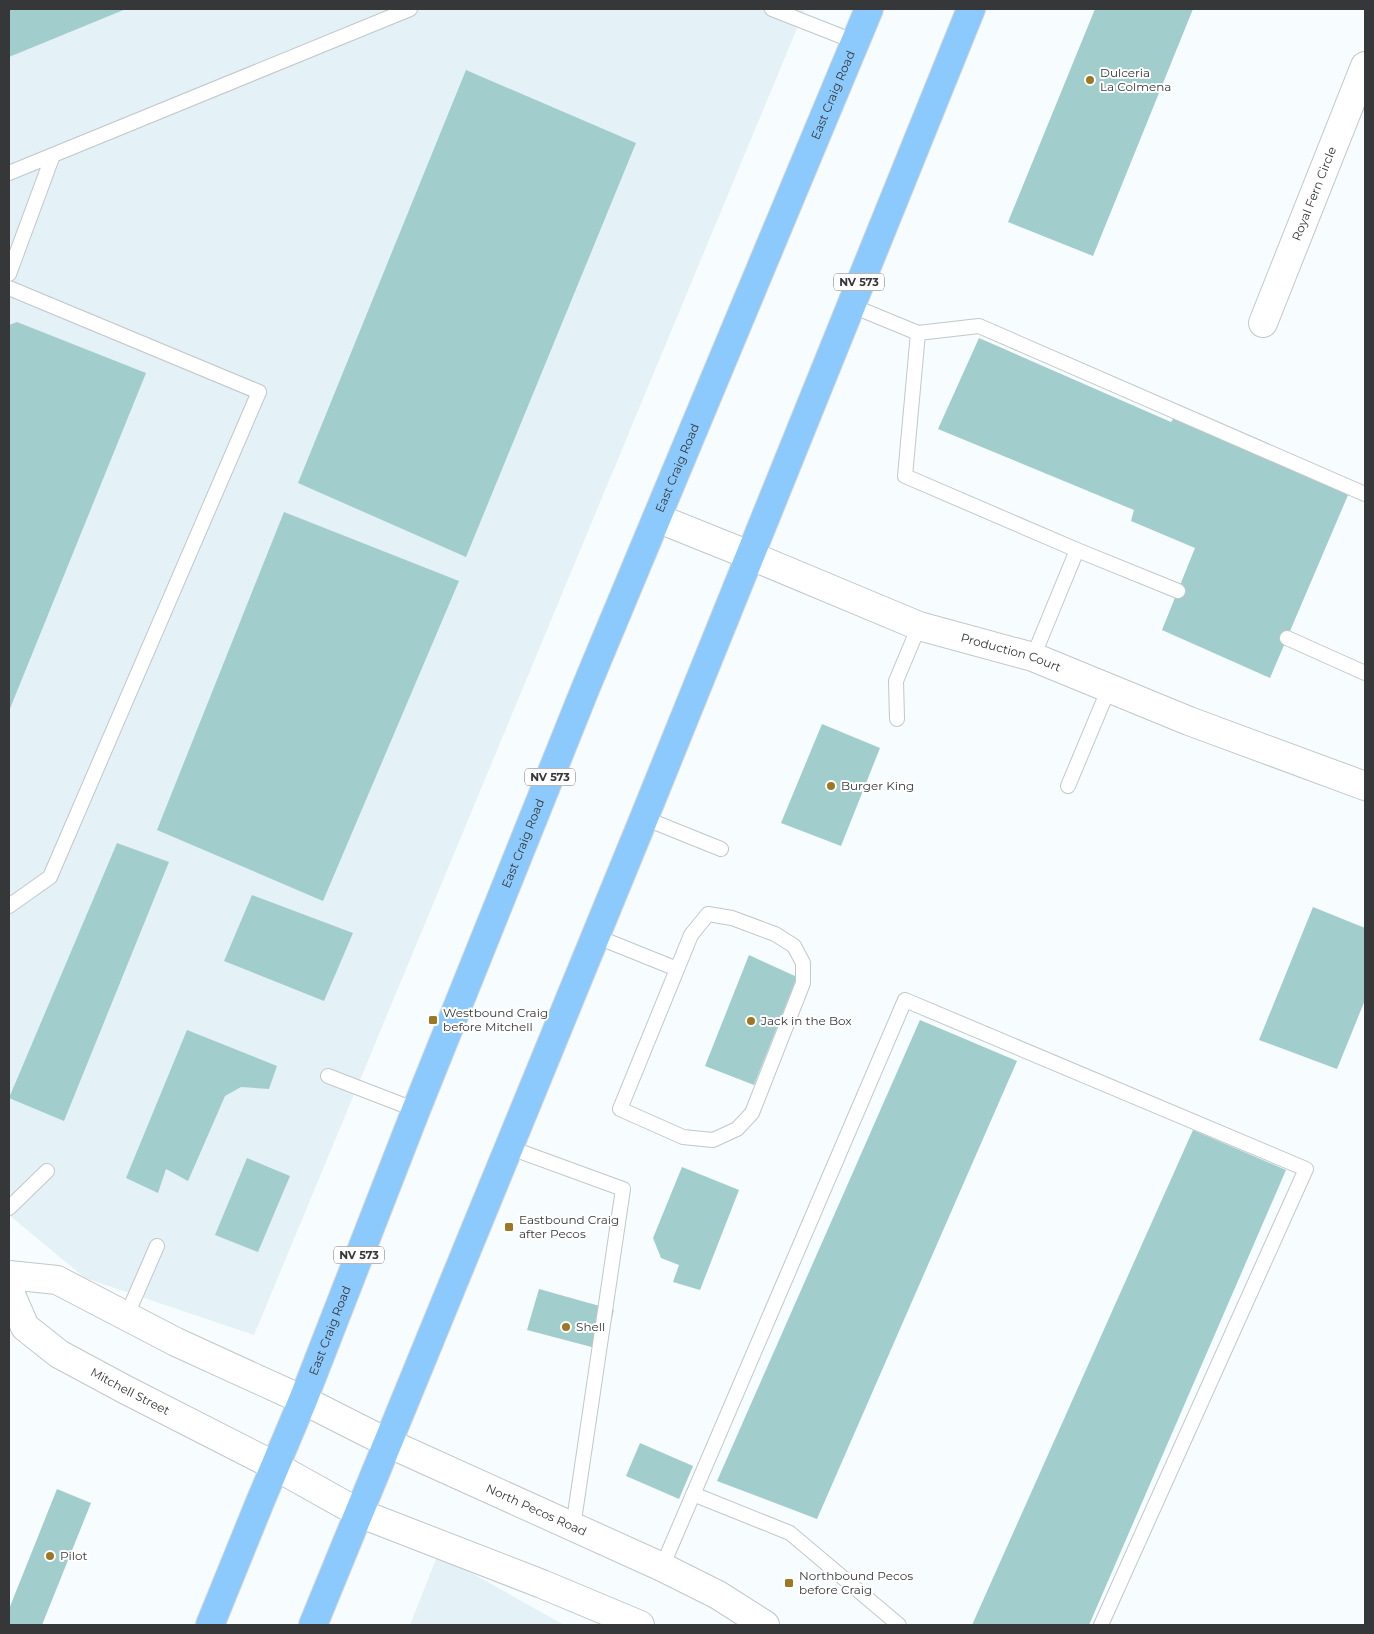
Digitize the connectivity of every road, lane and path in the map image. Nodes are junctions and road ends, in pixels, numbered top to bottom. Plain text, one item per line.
1 (410, 9) edge
2 (772, 9) edge
3 (869, 9) edge
4 (970, 9) edge
5 (856, 42) junction
6 (1365, 66) edge
7 (53, 155) junction
8 (9, 173) edge
9 (9, 274) edge
10 (9, 288) edge
11 (850, 305) junction
12 (1263, 323) dead end
13 (918, 333) junction
14 (1365, 494) edge
15 (657, 518) junction
16 (1077, 550) junction
17 (749, 555) junction
18 (1178, 591) dead end
19 (919, 626) junction
20 (1287, 638) dead end
21 (1033, 657) junction
22 (1365, 673) edge
23 (1109, 688) junction
24 (897, 719) dead end
25 (1068, 786) dead end
26 (1365, 786) edge
27 (644, 818) junction
28 (720, 849) dead end
29 (9, 906) edge
30 (595, 936) junction
31 (677, 969) junction
32 (328, 1076) dead end
33 (416, 1110) junction
34 (508, 1147) junction
35 (47, 1171) dead end
36 (9, 1208) edge
37 (158, 1246) dead end
38 (9, 1275) edge
39 (9, 1290) edge
40 (127, 1315) junction
41 (303, 1400) junction
42 (388, 1443) junction
43 (275, 1466) junction
44 (693, 1494) junction
45 (359, 1513) junction
46 (573, 1527) junction
47 (662, 1567) junction
48 (210, 1625) edge
49 (313, 1625) edge
50 (640, 1625) edge
51 (765, 1625) edge
52 (899, 1625) edge
53 (1101, 1625) edge

1 - 7 lane
2 - 5 lane
3 - 5 main road, East Craig Road / NV 573
4 - 11 main road, NV 573
5 - 15 main road, East Craig Road / NV 573
6 - 12 street, Royal Fern Circle
7 - 8 lane
7 - 9 lane
10 - 29 lane
11 - 13 lane
11 - 17 main road, NV 573
13 - 14 lane
13 - 16 lane
15 - 17 street, Production Court
15 - 33 main road, East Craig Road / NV 573
16 - 18 lane
16 - 21 lane
17 - 19 street, Production Court
17 - 27 main road, NV 573
19 - 21 street, Production Court
19 - 24 lane
20 - 22 lane
21 - 23 street, Production Court
23 - 25 lane
23 - 26 street, Production Court
27 - 28 lane
27 - 30 main road, NV 573
30 - 31 lane
30 - 34 main road, NV 573
31 - 31 lane
32 - 33 lane
33 - 41 main road, East Craig Road / NV 573
34 - 42 main road, NV 573
34 - 46 lane
35 - 36 lane
37 - 40 lane
38 - 40 street
39 - 43 street, Mitchell Street
40 - 41 street
41 - 42 street, North Pecos Road
41 - 43 main road, East Craig Road / NV 573
42 - 45 main road, NV 573
42 - 46 street, North Pecos Road
43 - 45 street
43 - 48 main road, East Craig Road / NV 573
44 - 47 lane
44 - 52 lane
44 - 53 lane
45 - 49 main road, NV 573
45 - 50 street
46 - 47 street, North Pecos Road
47 - 51 street, North Pecos Road

